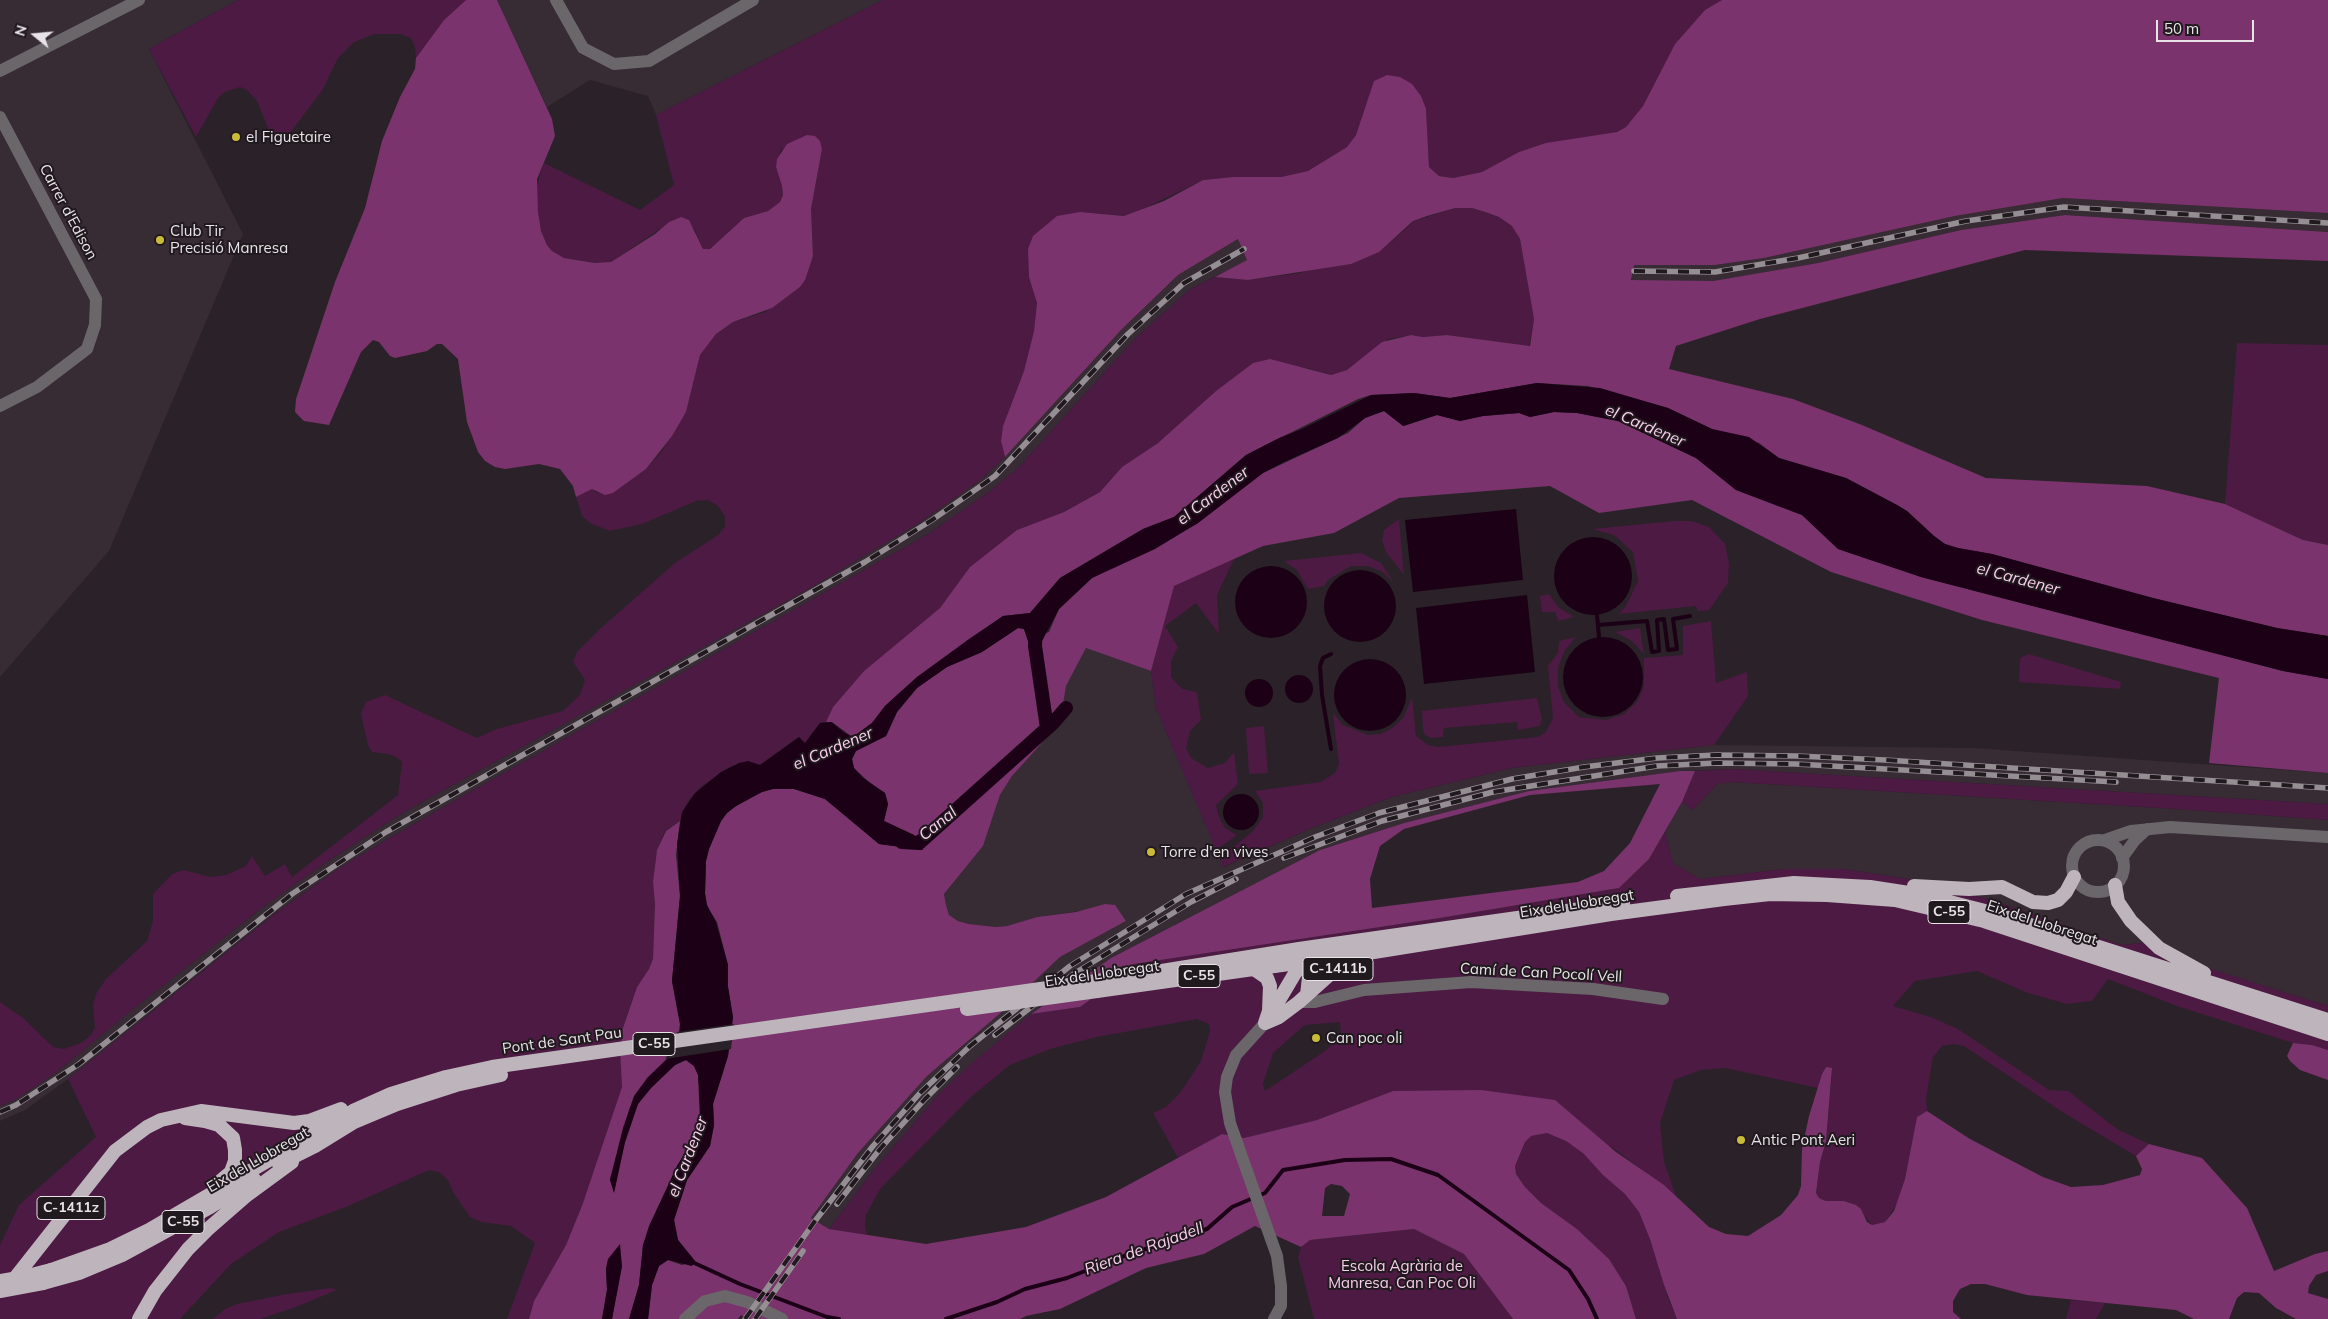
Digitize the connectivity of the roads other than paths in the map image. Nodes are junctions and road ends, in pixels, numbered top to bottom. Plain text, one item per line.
1 (139, 0) edge
2 (556, 0) edge
3 (753, 0) edge
4 (0, 71) edge
5 (0, 117) edge
6 (0, 406) edge
7 (2147, 829) junction
8 (2328, 837) edge
9 (2105, 840) junction
10 (2122, 858) junction
11 (2074, 877) junction
12 (1824, 884) junction
13 (2115, 885) junction
14 (1374, 946) junction
15 (1302, 961) junction
16 (1252, 963) junction
17 (1303, 999) junction
18 (1663, 999) dead end
19 (2271, 1002) junction
20 (1267, 1017) junction
21 (2328, 1020) edge
22 (815, 1026) junction
23 (2328, 1034) edge
24 (493, 1072) junction
25 (391, 1094) junction
26 (177, 1117) junction
27 (315, 1146) junction
28 (149, 1230) junction
29 (0, 1281) edge
30 (0, 1293) edge
31 (139, 1319) edge
32 (685, 1319) edge
33 (782, 1319) edge
34 (1274, 1319) edge

1 - 4 street
2 - 3 street
5 - 6 street, Carrer d'Edison
7 - 8 street
7 - 9 street
7 - 10 street
9 - 10 street
9 - 11 street
10 - 13 street
11 - 12 highway
11 - 13 street
12 - 14 highway, Eix del Llobregat / C-55
12 - 19 highway, Eix del Llobregat / C-55
13 - 19 highway
14 - 15 highway, C-1411b
14 - 16 highway, Eix del Llobregat / C-55
14 - 17 highway, C-1411b
14 - 23 highway, Eix del Llobregat / C-55
15 - 16 highway, C-1411b
15 - 17 highway, C-1411b
15 - 20 highway, C-1411b
16 - 20 highway
16 - 22 highway, Eix del Llobregat / C-55, bridge
16 - 22 highway, Eix del Llobregat / C-55, bridge
17 - 18 street, Camí de Can Pocolí Vell
17 - 20 highway, C-1411b
19 - 21 highway, Eix del Llobregat / C-55
20 - 34 street, C-1411b
22 - 24 highway, Pont de Sant Pau / C-55
24 - 25 highway, Eix del Llobregat / C-55
24 - 27 highway, Eix del Llobregat / C-55
25 - 26 highway
25 - 28 highway, Eix del Llobregat / C-55
26 - 28 highway
26 - 30 highway, C-1411z
27 - 30 highway, Eix del Llobregat / C-55, bridge
27 - 31 highway
28 - 29 highway, Eix del Llobregat / C-55, bridge
32 - 33 street

